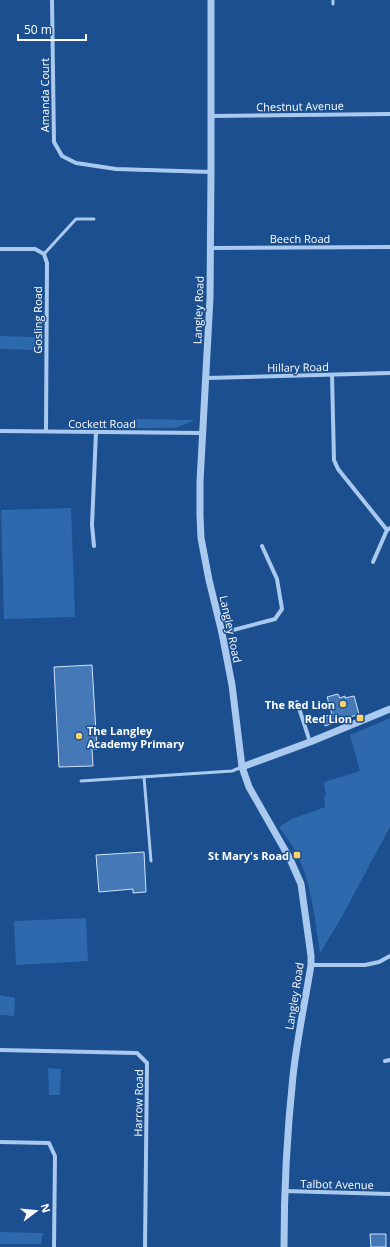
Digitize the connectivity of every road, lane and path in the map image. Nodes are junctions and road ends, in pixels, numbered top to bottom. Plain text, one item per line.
1 (52, 0) edge
2 (211, 0) edge
3 (390, 114) edge
4 (211, 116) junction
5 (212, 172) junction
6 (94, 220) dead end
7 (390, 246) edge
8 (211, 248) junction
9 (0, 249) edge
10 (44, 254) junction
11 (390, 373) edge
12 (332, 375) junction
13 (206, 378) junction
14 (0, 431) edge
15 (46, 431) junction
16 (96, 432) junction
17 (204, 433) junction
18 (389, 529) edge
19 (94, 546) dead end
20 (262, 546) dead end
21 (374, 562) dead end
22 (222, 633) junction
23 (297, 702) dead end
24 (390, 709) edge
25 (310, 742) junction
26 (242, 767) junction
27 (144, 776) junction
28 (81, 781) dead end
29 (151, 861) dead end
30 (390, 956) edge
31 (311, 964) junction
32 (0, 1050) edge
33 (390, 1060) edge
34 (385, 1061) dead end
35 (0, 1142) edge
36 (284, 1192) junction
37 (390, 1194) edge
38 (54, 1247) edge
39 (145, 1247) edge
40 (284, 1247) edge

1 - 5 street, Amanda Court
2 - 4 street, Langley Road
3 - 4 street, Chestnut Avenue
4 - 5 street, Langley Road
5 - 8 street, Langley Road
6 - 10 lane
7 - 8 street, Beech Road
8 - 13 street, Langley Road
9 - 10 street
10 - 15 street, Gosling Road
11 - 12 street, Hillary Road
12 - 13 street, Hillary Road
12 - 18 street
13 - 17 street, Langley Road
14 - 15 street, Cockett Road
15 - 16 street, Cockett Road
16 - 17 street, Cockett Road
16 - 19 street
17 - 22 street, Langley Road
18 - 21 street
20 - 22 street
22 - 26 street, Langley Road
23 - 25 street
24 - 25 street
25 - 26 street
26 - 27 lane
26 - 31 street, Langley Road
27 - 28 lane
27 - 29 lane
30 - 31 street
31 - 36 street, Langley Road
32 - 39 street, Harrow Road
33 - 34 street
35 - 38 street
36 - 37 street, Talbot Avenue
36 - 40 street, Langley Road

